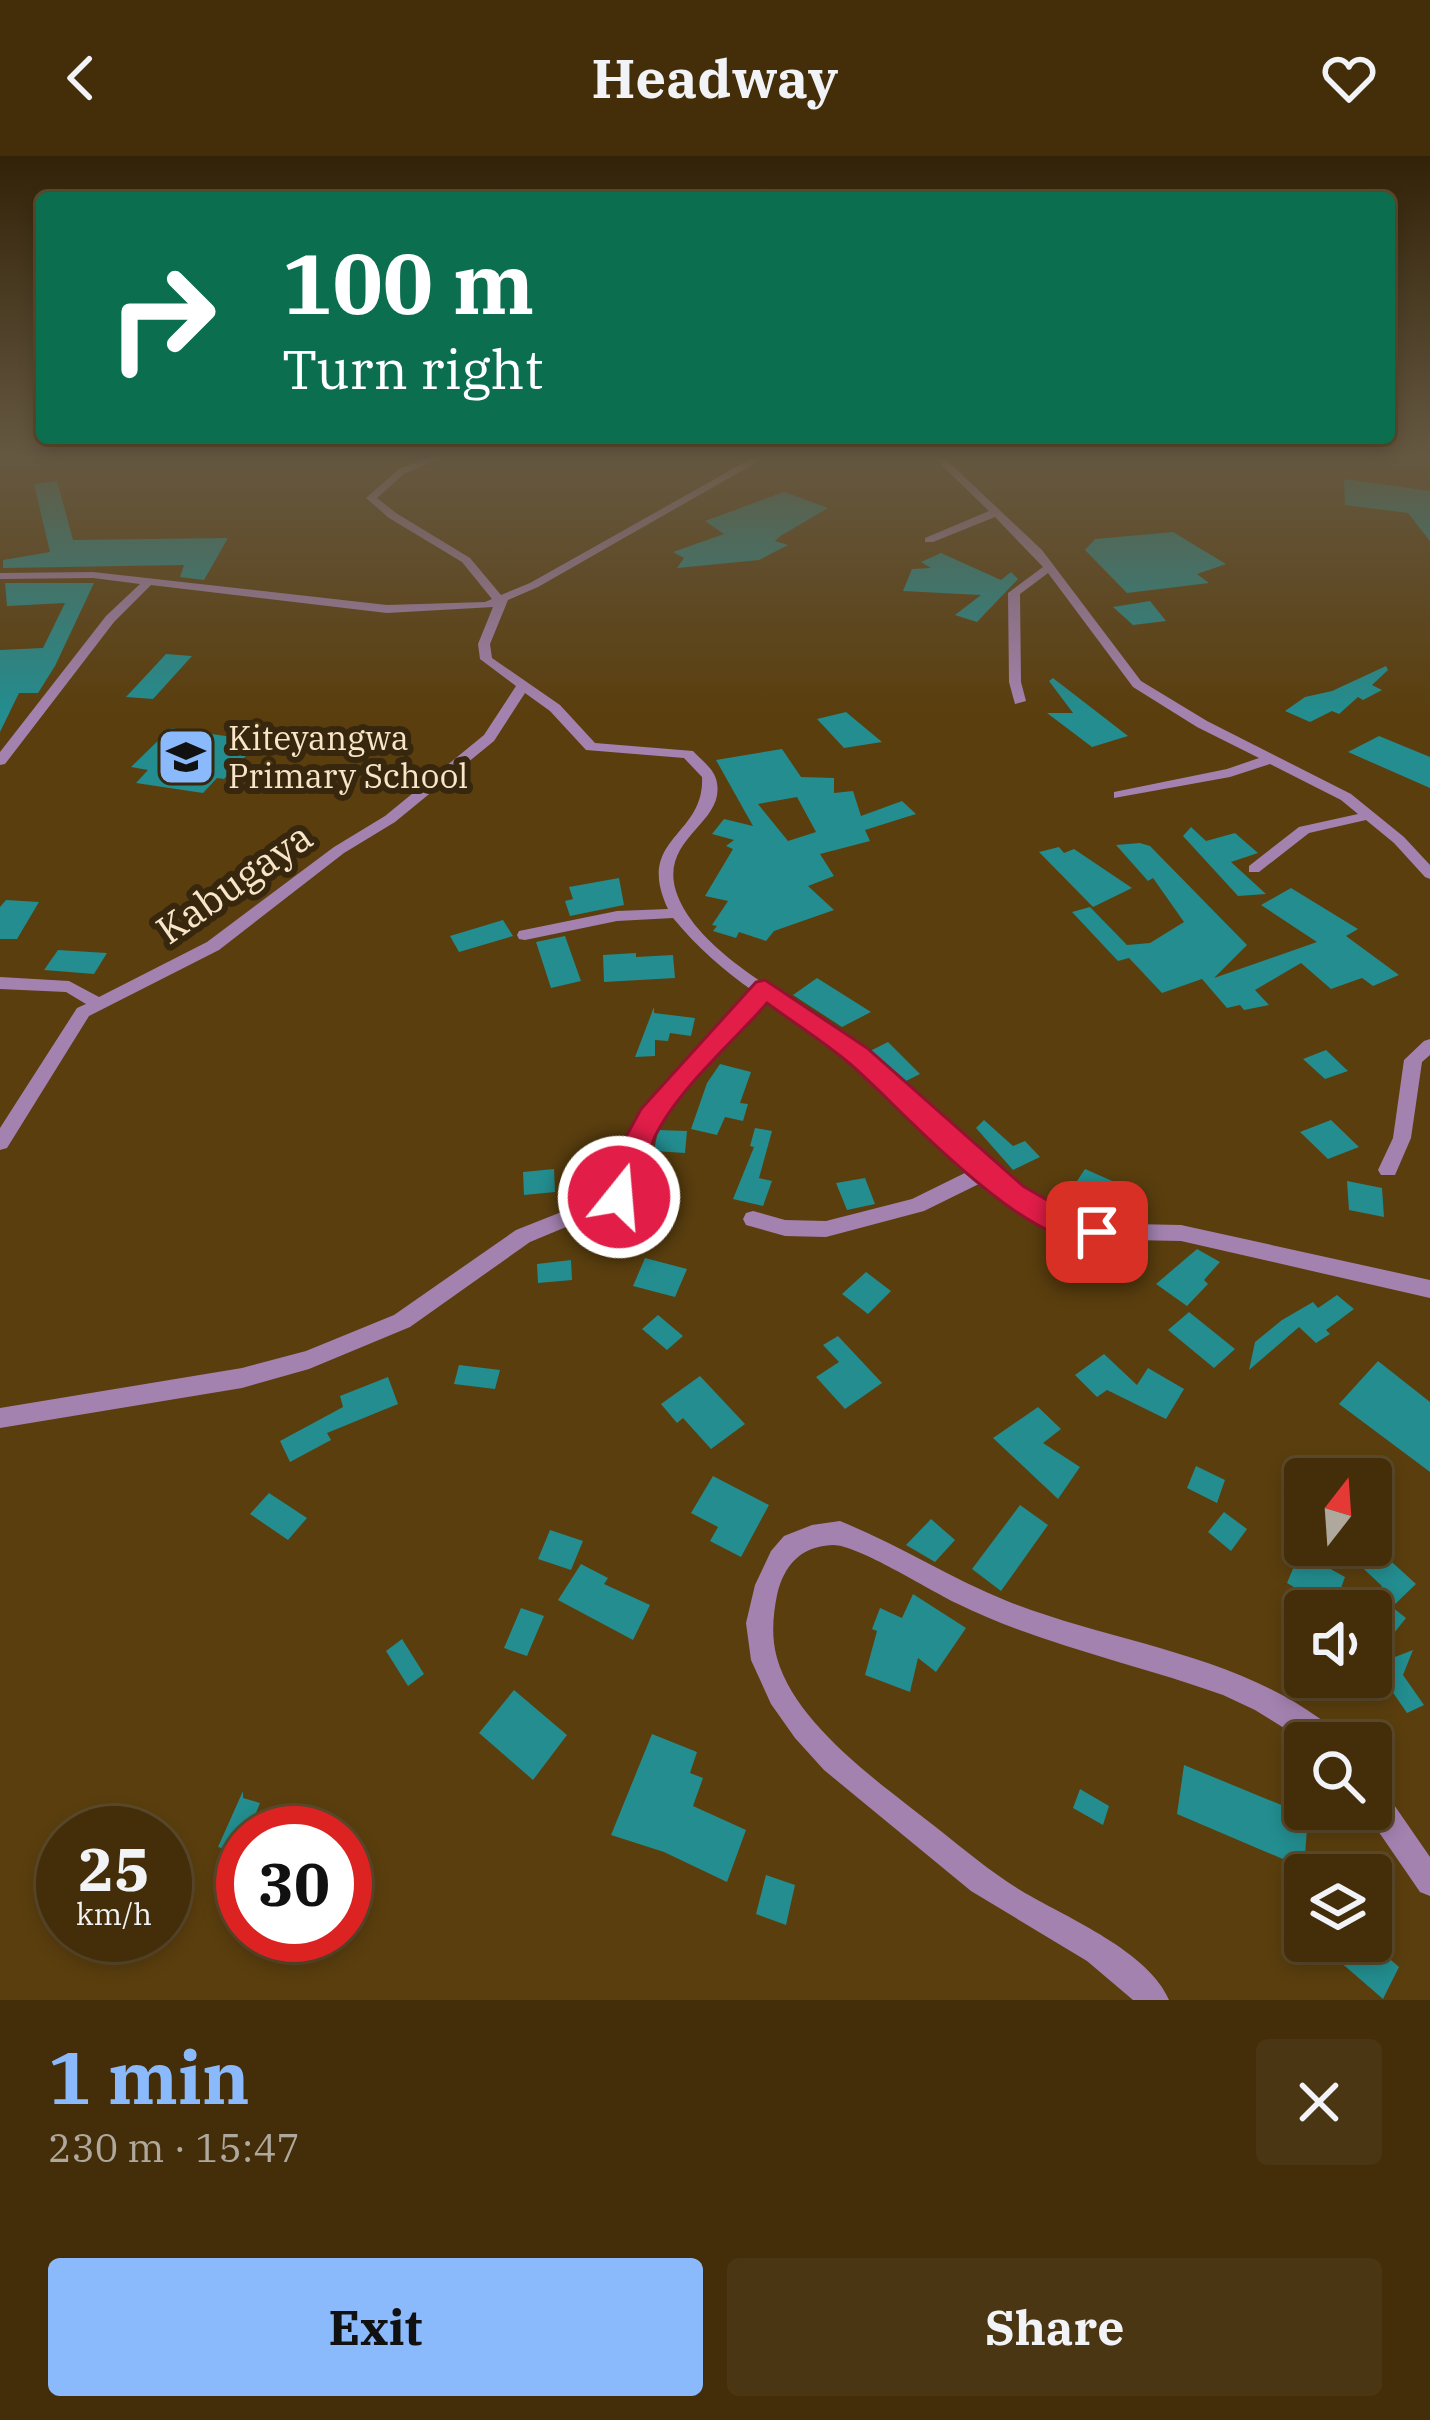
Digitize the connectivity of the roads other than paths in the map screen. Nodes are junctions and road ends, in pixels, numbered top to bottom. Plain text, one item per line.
1 (435, 539) edge
2 (614, 539) edge
3 (1024, 539) edge
4 (1050, 567) junction
5 (0, 576) edge
6 (147, 584) junction
7 (502, 602) junction
8 (522, 687) junction
9 (1020, 701) dead end
10 (1271, 759) junction
11 (0, 761) edge
12 (1119, 795) dead end
13 (1371, 815) junction
14 (1255, 869) dead end
15 (1430, 874) edge
16 (678, 913) junction
17 (525, 934) dead end
18 (0, 982) edge
19 (765, 988) junction
20 (96, 1002) junction
21 (1430, 1045) edge
22 (0, 1143) edge
23 (1388, 1170) dead end
24 (987, 1171) junction
25 (753, 1219) dead end
26 (1430, 1289) edge
27 (0, 1418) edge
28 (1302, 1722) edge
29 (1392, 1827) edge
30 (1430, 1882) edge
31 (1154, 2000) edge

1 - 7 street
2 - 7 street
3 - 4 street
4 - 9 street
4 - 10 street
5 - 6 street
6 - 7 street
6 - 11 street
7 - 8 street
8 - 16 street
8 - 20 street, Kabugaya
10 - 12 street
10 - 13 street
13 - 14 street
13 - 15 street
16 - 17 street
16 - 19 street
18 - 20 street
19 - 24 street
19 - 27 street
20 - 22 street, Kabugaya
21 - 23 street
24 - 25 street
24 - 26 street
28 - 31 street
29 - 30 street

